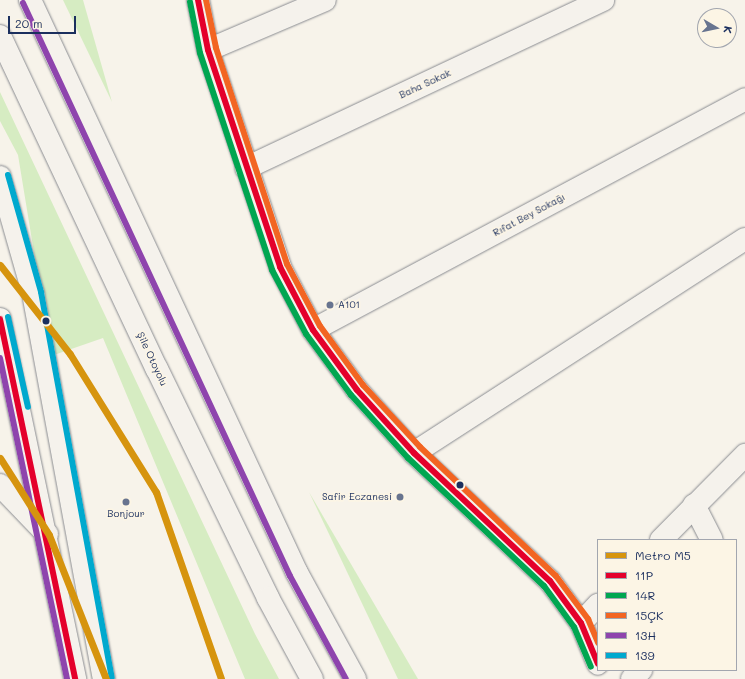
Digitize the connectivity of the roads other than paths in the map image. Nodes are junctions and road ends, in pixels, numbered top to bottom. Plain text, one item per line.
1 (30, 0) edge
2 (198, 0) edge
3 (325, 0) edge
4 (603, 0) edge
5 (0, 36) edge
6 (208, 50) junction
7 (745, 99) edge
8 (246, 168) junction
9 (1, 183) edge
10 (745, 239) edge
11 (0, 319) edge
12 (313, 330) junction
13 (414, 453) junction
14 (745, 455) edge
15 (0, 485) edge
16 (694, 506) junction
17 (47, 534) junction
18 (662, 539) edge
19 (711, 539) edge
20 (597, 606) edge
21 (581, 623) junction
22 (597, 662) edge
23 (640, 671) edge
24 (75, 679) edge
25 (104, 679) edge
26 (312, 679) edge
27 (355, 679) edge
28 (632, 679) edge

1 - 27 main road
2 - 6 main road
3 - 6 main road
4 - 8 main road, Baha Sokak
5 - 26 main road, Şile Otoyolu
6 - 8 main road
7 - 12 main road, Rıfat Bey Sokağı
8 - 12 main road
9 - 25 main road
10 - 13 main road
11 - 17 main road
12 - 13 main road
13 - 21 main road
14 - 16 main road
15 - 17 main road
16 - 18 main road
16 - 19 main road
17 - 24 main road
20 - 21 main road
21 - 22 main road
23 - 28 main road

